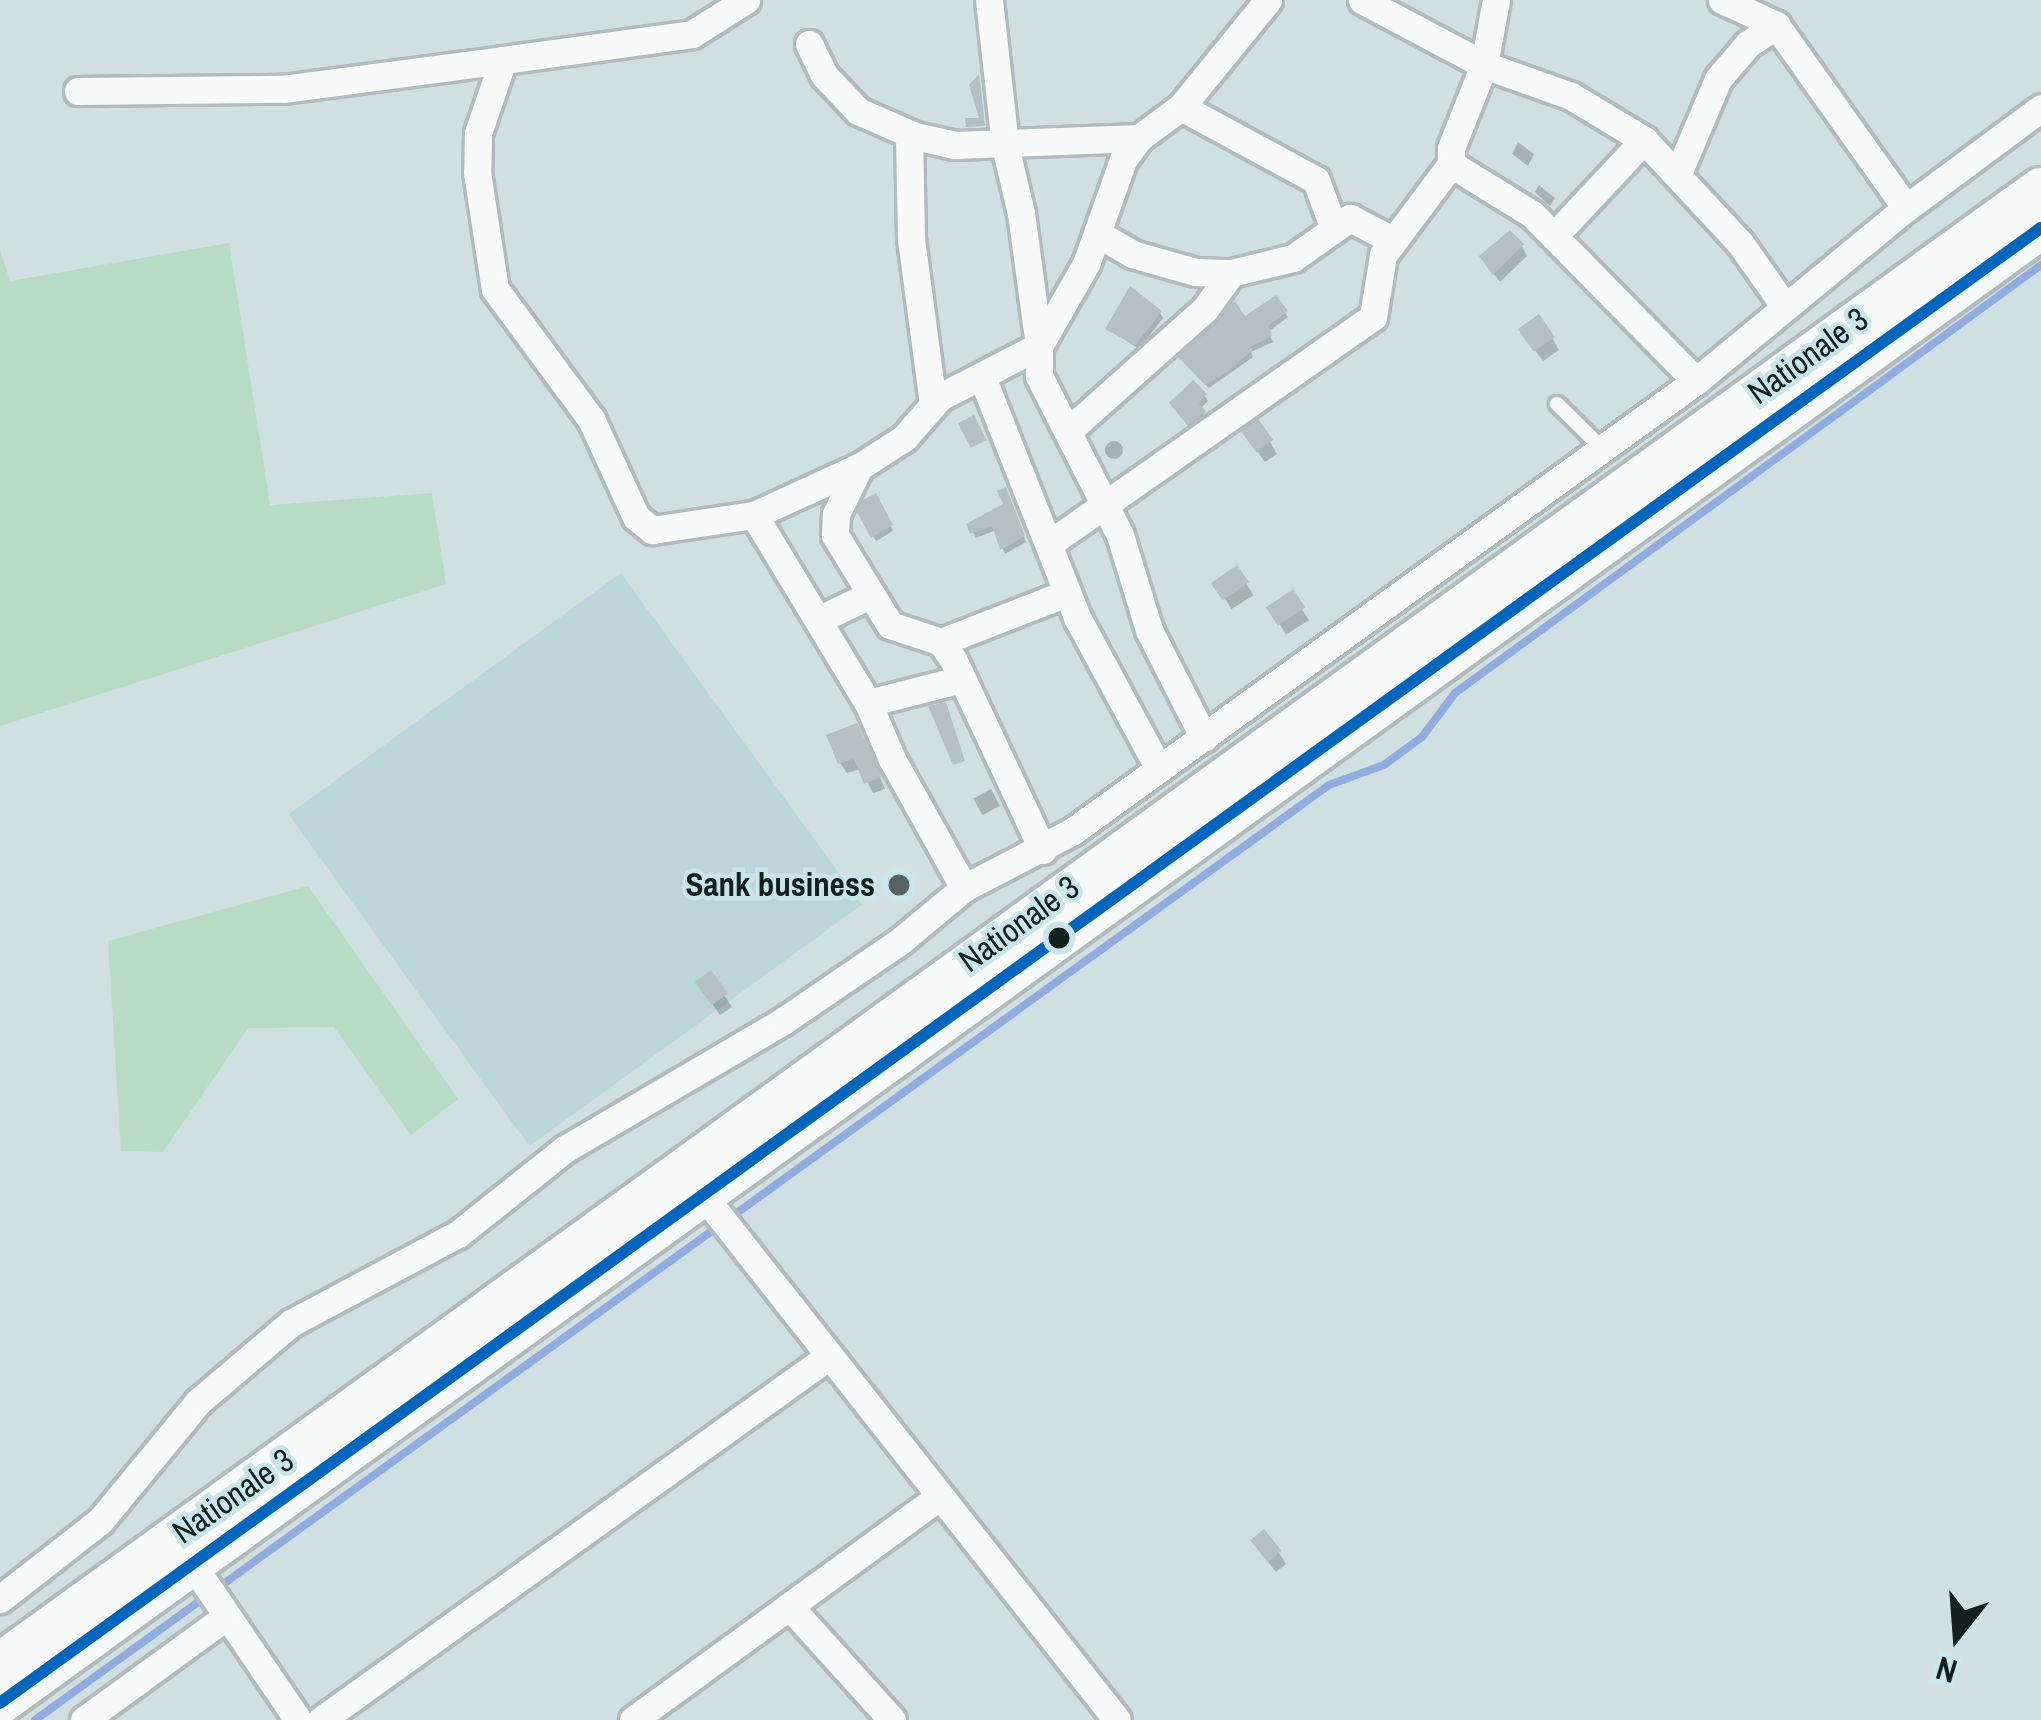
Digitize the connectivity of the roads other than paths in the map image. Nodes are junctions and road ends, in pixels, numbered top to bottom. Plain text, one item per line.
1 (746, 0) edge
2 (989, 0) edge
3 (1268, 0) edge
4 (1362, 0) edge
5 (1496, 0) edge
6 (1722, 0) edge
7 (1776, 25) junction
8 (809, 44) dead end
9 (503, 60) junction
10 (1484, 65) junction
11 (78, 92) dead end
12 (1181, 107) junction
13 (2041, 107) edge
14 (909, 134) junction
15 (1139, 137) junction
16 (1644, 140) junction
17 (1005, 146) junction
18 (1450, 164) junction
19 (1679, 171) junction
20 (2041, 188) edge
21 (1906, 208) junction
22 (2041, 228) edge
23 (1334, 230) junction
24 (1098, 234) junction
25 (1555, 235) junction
26 (1392, 240) junction
27 (1231, 273) junction
28 (1785, 307) junction
29 (1040, 346) junction
30 (982, 377) junction
31 (1696, 381) junction
32 (933, 404) junction
33 (1557, 404) dead end
34 (1068, 431) junction
35 (1603, 449) junction
36 (860, 467) junction
37 (1105, 503) junction
38 (754, 515) junction
39 (1050, 544) junction
40 (1067, 593) junction
41 (870, 595) junction
42 (820, 619) junction
43 (941, 642) junction
44 (962, 679) junction
45 (868, 703) junction
46 (1204, 738) junction
47 (1160, 769) junction
48 (1043, 850) junction
49 (964, 889) junction
50 (692, 1180) junction
51 (829, 1356) junction
52 (938, 1498) junction
53 (183, 1551) junction
54 (0, 1599) edge
55 (790, 1607) junction
56 (226, 1617) junction
57 (0, 1664) edge
58 (0, 1703) edge
59 (84, 1720) edge
60 (298, 1720) edge
61 (321, 1720) edge
62 (633, 1720) edge
63 (892, 1720) edge
64 (1117, 1720) edge

1 - 9 street
2 - 17 street
3 - 12 street
4 - 10 street
5 - 10 street
6 - 7 street
7 - 19 street
7 - 21 street
8 - 14 street
9 - 11 street
9 - 38 street
10 - 16 street
10 - 18 street
12 - 15 street
12 - 23 street
13 - 21 street
14 - 17 street
14 - 32 street
15 - 17 street
15 - 24 street
16 - 19 street
16 - 25 street
17 - 29 street
18 - 25 street
18 - 26 street
19 - 28 street
20 - 50 main road, Nationale 3
21 - 28 street
22 - 50 main road, Nationale 3
23 - 26 street
23 - 27 street
24 - 27 street
24 - 29 street
25 - 31 street
26 - 37 street
27 - 34 street
28 - 31 street
29 - 30 street
29 - 34 street
30 - 32 street
30 - 39 street
31 - 35 street
32 - 36 street
33 - 35 lane
34 - 37 street
35 - 46 street
36 - 38 street
36 - 41 street
37 - 39 street
37 - 46 street
38 - 42 street
39 - 40 street
40 - 43 street
40 - 47 street
41 - 42 street
41 - 43 street
42 - 45 street
43 - 44 street
44 - 45 street
44 - 48 street
45 - 49 street
46 - 47 street
47 - 48 street
48 - 49 street
49 - 54 street
50 - 51 street
50 - 53 main road, Nationale 3
51 - 52 street
51 - 61 street
52 - 55 street
52 - 64 street
53 - 56 street
53 - 57 main road, Nationale 3
53 - 58 main road, Nationale 3
55 - 62 street
55 - 63 street
56 - 59 street
56 - 60 street

